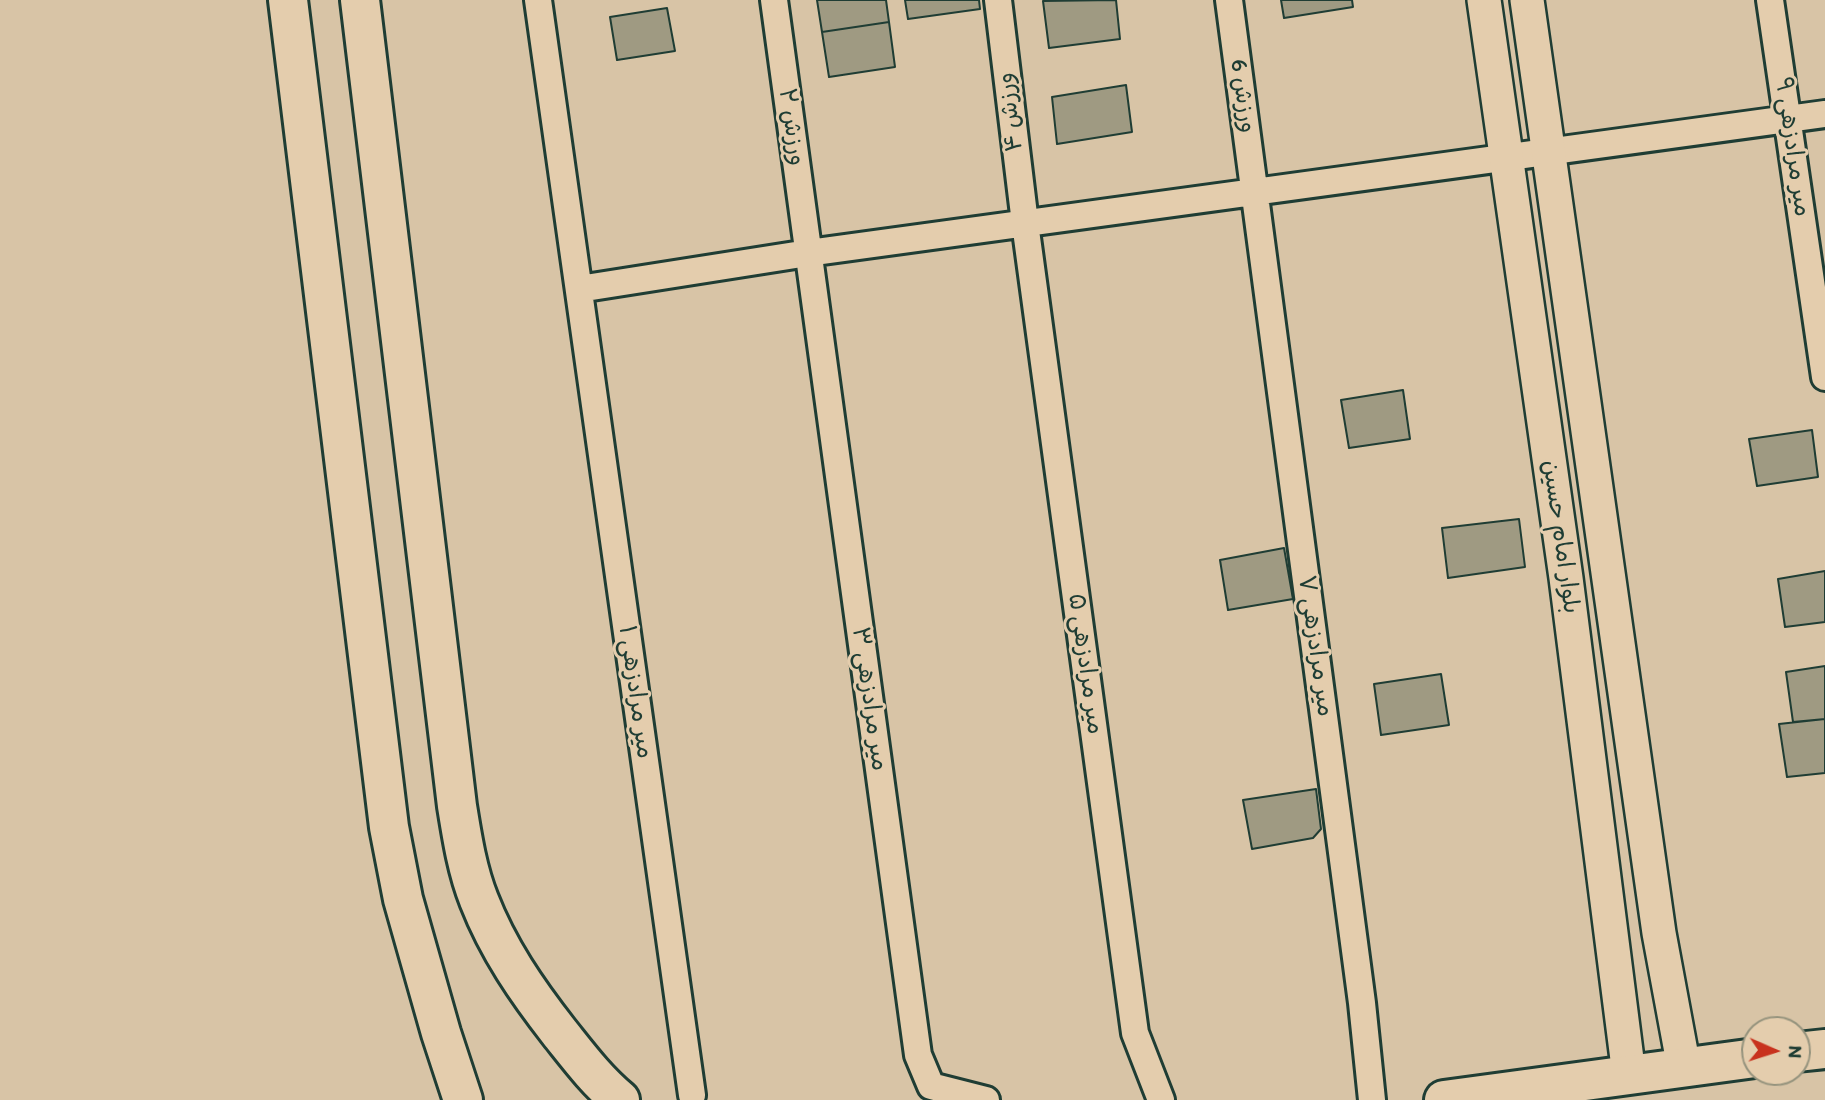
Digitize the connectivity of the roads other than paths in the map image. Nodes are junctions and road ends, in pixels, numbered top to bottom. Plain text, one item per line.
1 (288, 0) edge
2 (360, 0) edge
3 (538, 0) edge
4 (774, 0) edge
5 (998, 0) edge
6 (1229, 0) edge
7 (1484, 0) edge
8 (1527, 0) edge
9 (1770, 0) edge
10 (1825, 114) edge
11 (1787, 119) junction
12 (1548, 151) junction
13 (1506, 157) junction
14 (1255, 191) junction
15 (1025, 223) junction
16 (808, 253) junction
17 (579, 289) junction
18 (1825, 377) edge
19 (1741, 1060) edge
20 (1684, 1068) junction
21 (1629, 1075) junction
22 (692, 1095) dead end
23 (463, 1100) edge
24 (620, 1100) edge
25 (986, 1100) edge
26 (1161, 1100) edge
27 (1372, 1100) edge
28 (1444, 1100) edge

1 - 23 main road
2 - 24 main road
3 - 17 street, میر مرادزهی ۱
4 - 16 street, ورزش ۲
5 - 15 street, ورزش ۴
6 - 14 street, ورزش 6
7 - 13 street, بلوار امام حسین
8 - 12 street, بلوار امام حسین
9 - 11 street, میر مرادزهی ۹
10 - 11 street
11 - 12 street
11 - 18 street, میر مرادزهی ۹
12 - 13 street
12 - 20 street, بلوار امام حسین
13 - 14 street
13 - 21 street, بلوار امام حسین
14 - 15 street
14 - 27 street, میر مرادزهی ۷
15 - 16 street
15 - 26 street, میر مرادزهی ۵
16 - 17 street
16 - 25 street, میر مرادزهی ۳
17 - 22 street, میر مرادزهی ۱
19 - 20 main road
20 - 21 main road
21 - 28 main road

